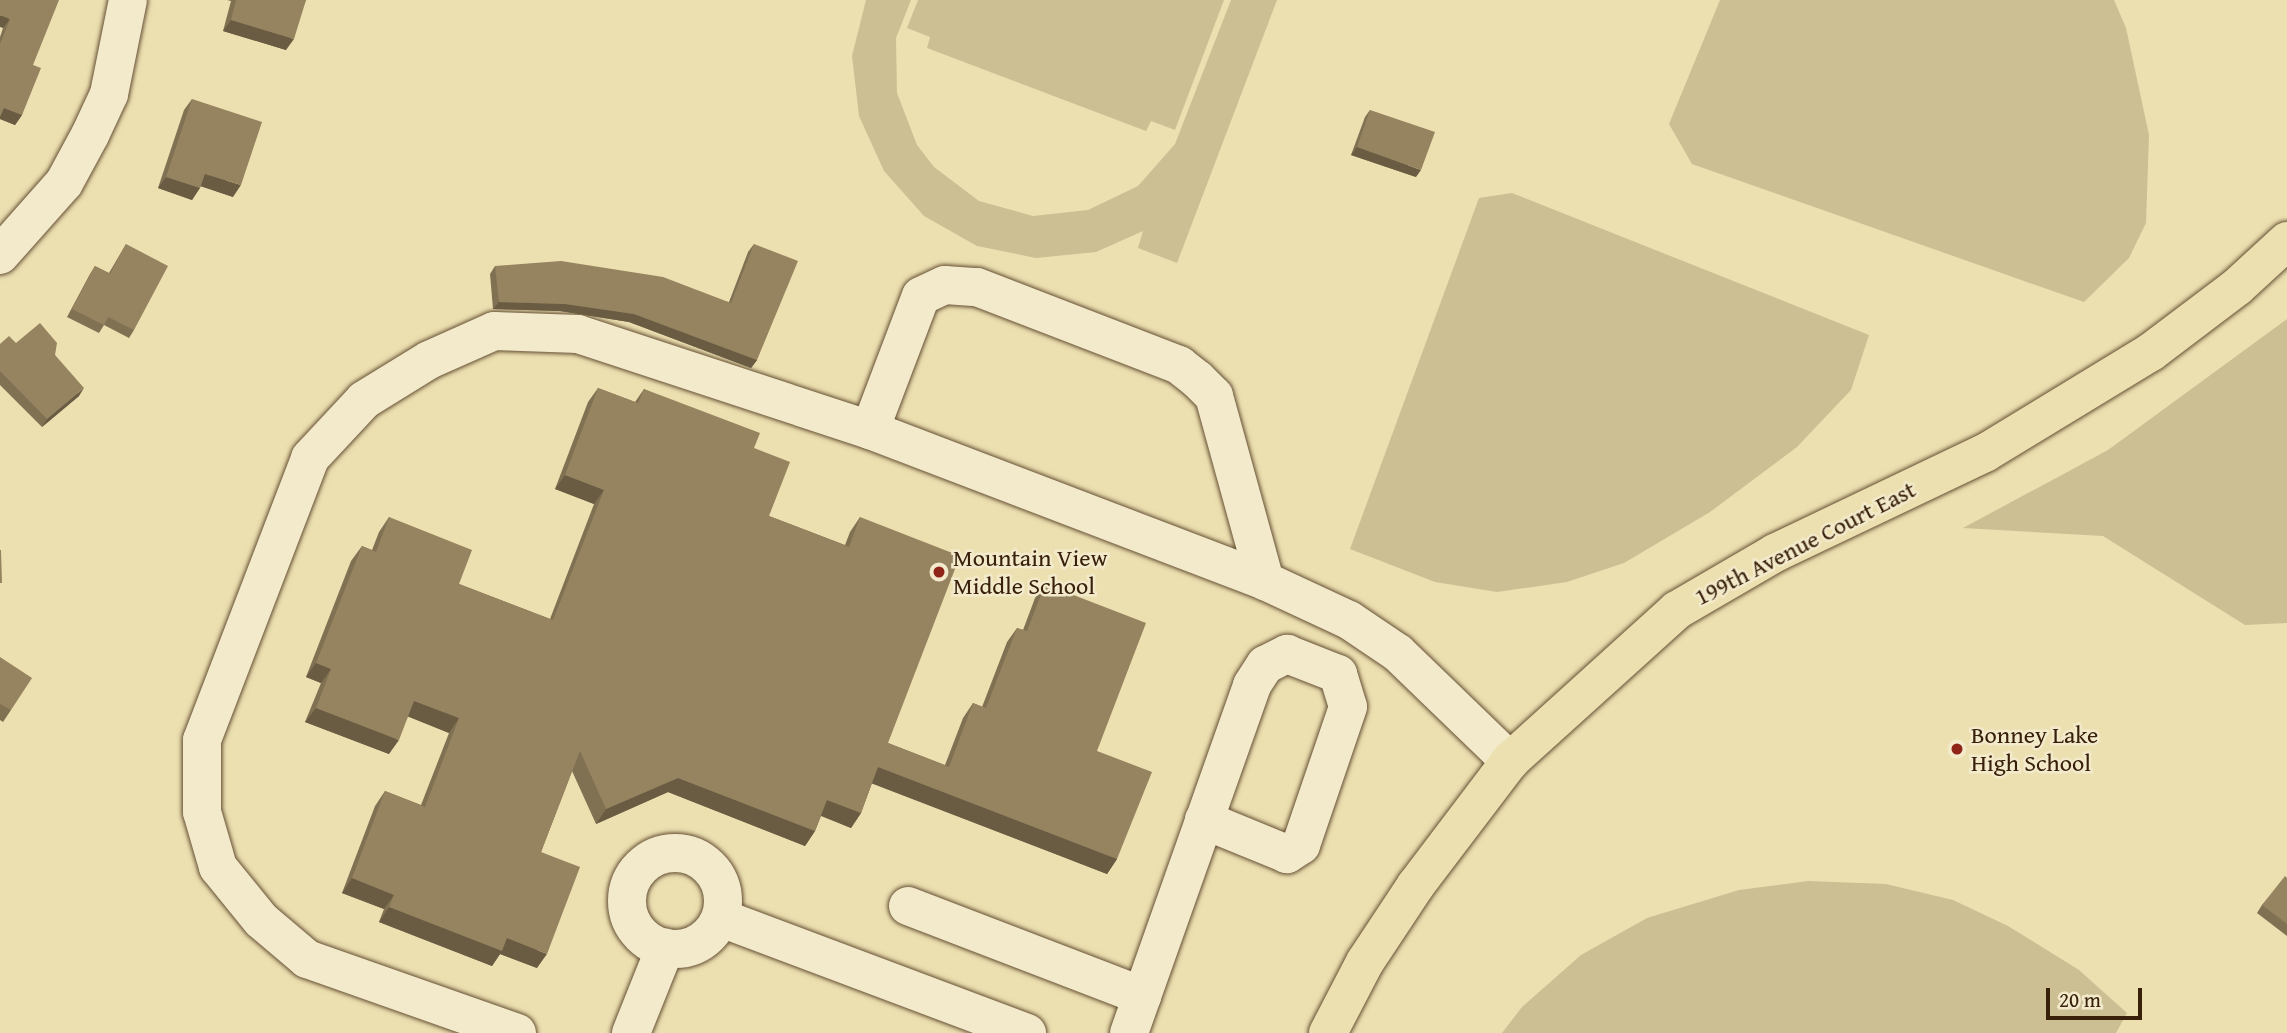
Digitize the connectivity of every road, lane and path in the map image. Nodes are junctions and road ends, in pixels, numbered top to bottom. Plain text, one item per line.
1 (128, 0) edge
2 (2287, 241) edge
3 (0, 255) edge
4 (870, 430) junction
5 (1265, 581) junction
6 (1510, 761) junction
7 (1204, 820) junction
8 (908, 906) dead end
9 (721, 918) junction
10 (665, 948) junction
11 (1142, 996) junction
12 (517, 1033) edge
13 (631, 1033) edge
14 (1027, 1033) edge
15 (1129, 1033) edge
16 (1328, 1033) edge

1 - 3 street
2 - 6 main road, 199th Avenue Court East
4 - 5 street
4 - 5 street
4 - 12 street
5 - 6 street
6 - 16 main road, 199th Avenue Court East
7 - 7 street
7 - 11 street
8 - 11 street
9 - 10 street
9 - 10 street
9 - 14 street
10 - 13 street
11 - 15 street

